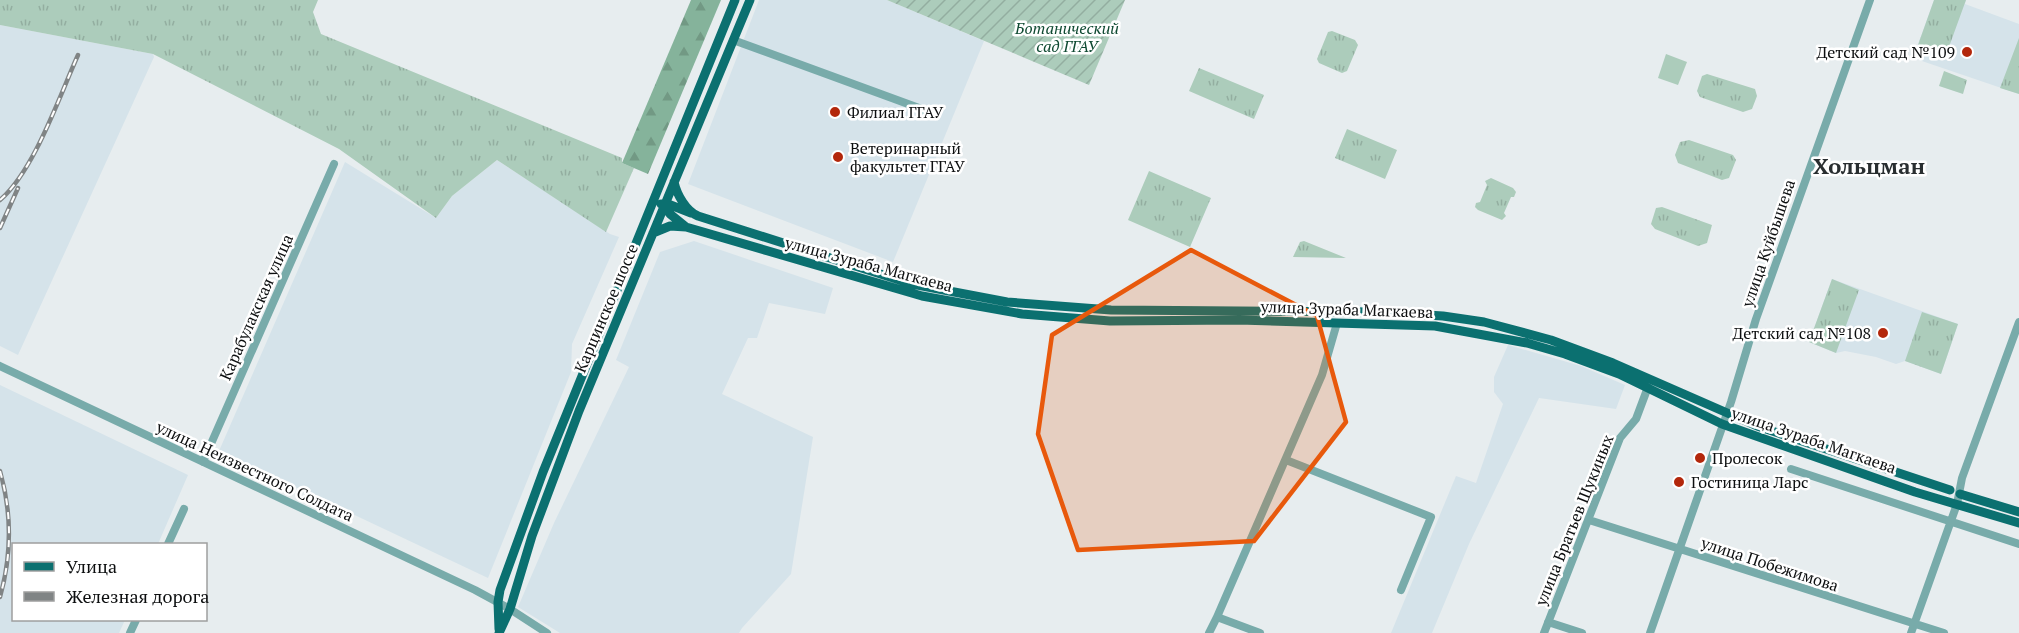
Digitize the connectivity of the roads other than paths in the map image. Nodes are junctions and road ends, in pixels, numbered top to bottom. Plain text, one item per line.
1 (735, 0) edge
2 (750, 0) edge
3 (1869, 0) edge
4 (733, 40) junction
5 (930, 111) dead end
6 (334, 164) dead end
7 (674, 182) junction
8 (660, 184) junction
9 (664, 204) junction
10 (649, 212) junction
11 (693, 214) junction
12 (686, 227) junction
13 (653, 233) junction
14 (1111, 310) junction
15 (1110, 321) junction
16 (1337, 322) junction
17 (2019, 322) edge
18 (0, 366) edge
19 (1648, 387) junction
20 (1726, 414) junction
21 (1722, 424) junction
22 (1286, 460) junction
23 (203, 462) junction
24 (1791, 469) dead end
25 (1950, 490) joint
26 (1960, 494) junction
27 (1957, 504) junction
28 (184, 509) dead end
29 (2019, 512) edge
30 (1589, 520) junction
31 (1950, 522) junction
32 (2019, 523) edge
33 (168, 543) edge
34 (2019, 544) edge
35 (1678, 549) junction
36 (1401, 590) dead end
37 (498, 602) junction
38 (510, 609) junction
39 (1217, 617) junction
40 (1548, 622) junction
41 (1914, 624) junction
42 (499, 632) edge
43 (547, 633) edge
44 (1209, 633) edge
45 (1260, 633) edge
46 (1544, 633) edge
47 (1582, 633) edge
48 (1650, 633) edge
49 (1911, 633) edge
50 (1944, 633) edge

1 - 8 main road, Карцинское шоссе
2 - 4 main road, Карцинское шоссе
3 - 20 street, улица Куйбышева
4 - 5 street
4 - 7 main road, Карцинское шоссе
6 - 23 street, Карабулакская улица
7 - 9 main road, Карцинское шоссе
7 - 11 main road
8 - 9 main road
8 - 10 main road, Карцинское шоссе
9 - 10 main road
9 - 11 main road, улица Зураба Магкаева
9 - 12 main road
9 - 13 main road, Карцинское шоссе
10 - 37 main road, Карцинское шоссе
11 - 14 main road, улица Зураба Магкаева
12 - 13 main road, улица Зураба Магкаева
12 - 15 main road, улица Зураба Магкаева
13 - 38 main road, Карцинское шоссе
14 - 15 street
14 - 20 main road, улица Зураба Магкаева
15 - 16 main road, улица Зураба Магкаева
16 - 19 main road, улица Зураба Магкаева
16 - 22 street
17 - 26 street
18 - 23 street, улица Неизвестного Солдата
19 - 21 main road, улица Зураба Магкаева
19 - 30 street, улица Братьев Щукиных
20 - 21 street, улица Куйбышева
20 - 25 main road, улица Зураба Магкаева
21 - 27 main road, улица Зураба Магкаева
21 - 35 street, улица Куйбышева
22 - 36 street
22 - 39 street
23 - 37 street, улица Неизвестного Солдата
24 - 31 street
25 - 26 street, улица Зураба Магкаева
26 - 27 street
26 - 29 main road, улица Зураба Магкаева
27 - 31 street
27 - 32 main road, улица Зураба Магкаева
28 - 33 street
30 - 35 street, улица Побежимова
30 - 40 street, улица Братьев Щукиных
31 - 34 street
31 - 41 street
35 - 41 street, улица Побежимова
35 - 48 street, улица Куйбышева
37 - 38 street, улица Неизвестного Солдата
37 - 42 main road, Карцинское шоссе
38 - 42 main road, Карцинское шоссе
38 - 43 street, улица Неизвестного Солдата
39 - 44 street
39 - 45 street
40 - 46 street, улица Братьев Щукиных
40 - 47 street
41 - 49 street
41 - 50 street, улица Побежимова

